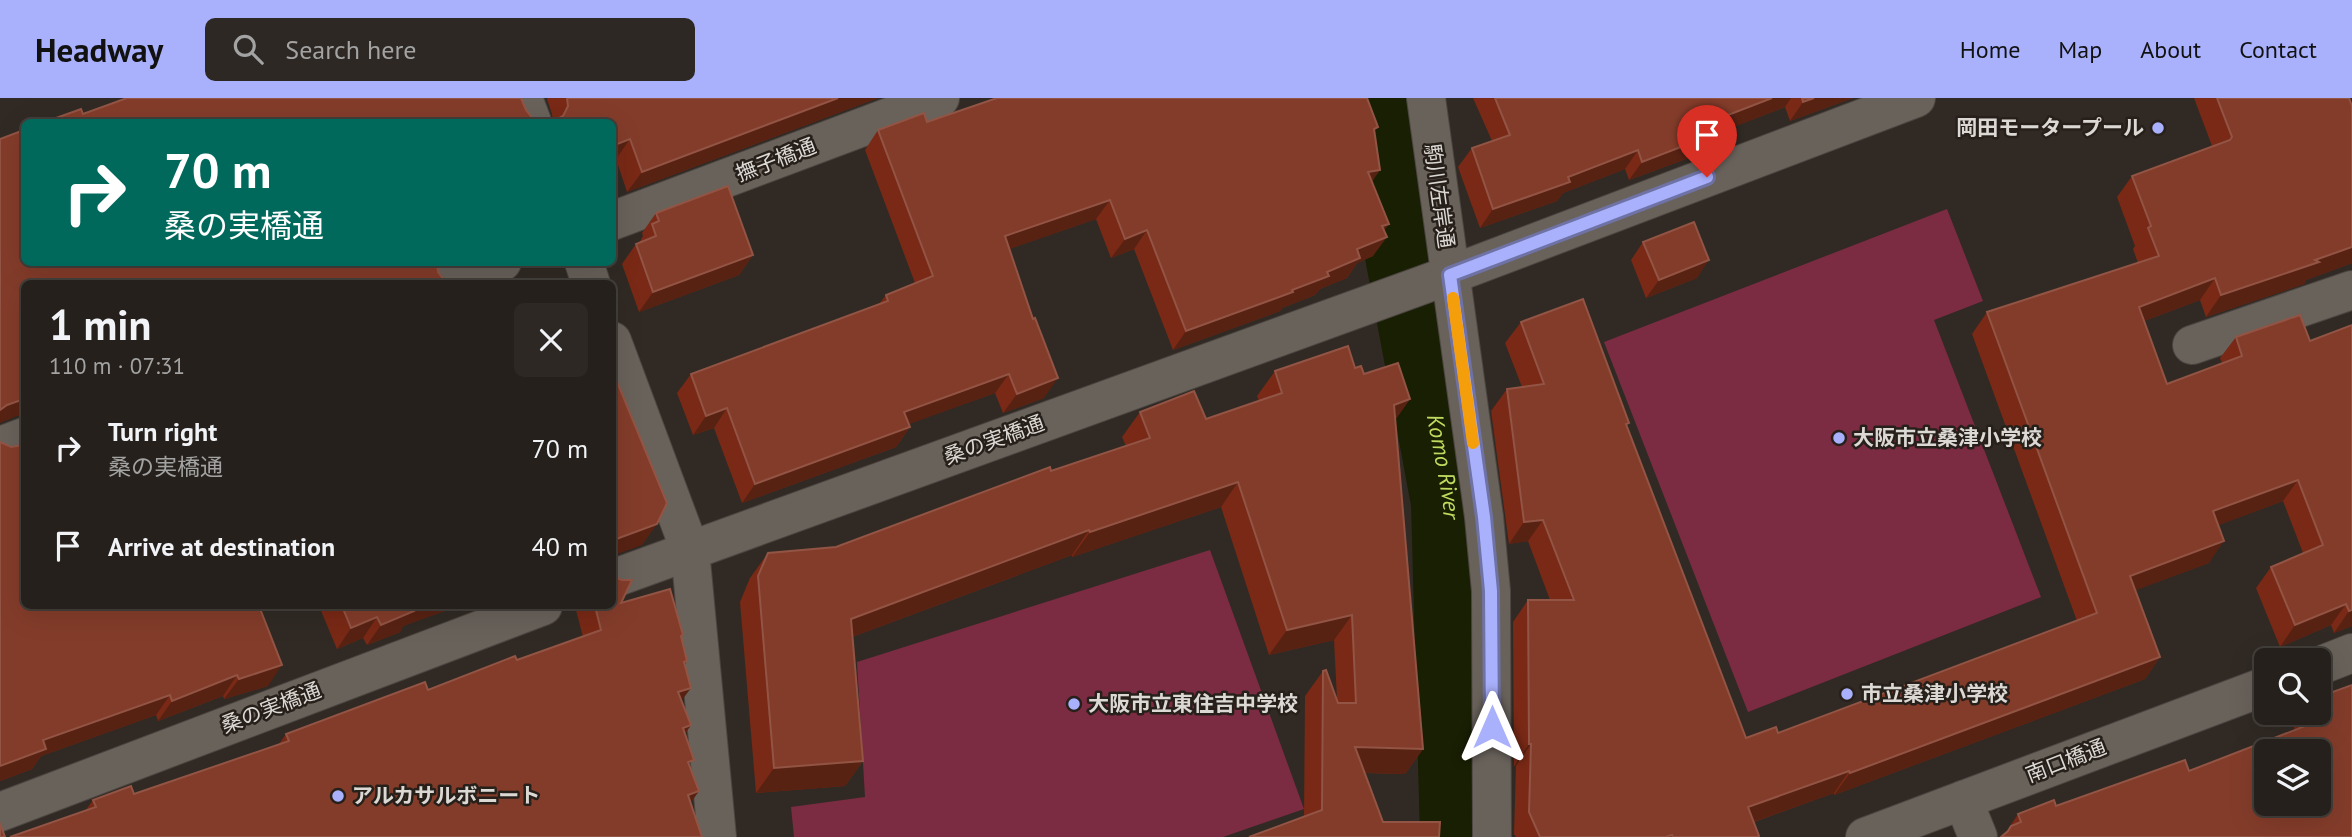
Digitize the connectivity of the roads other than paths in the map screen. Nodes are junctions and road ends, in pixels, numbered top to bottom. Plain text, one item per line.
1 (523, 98) edge
2 (940, 98) edge
3 (1426, 98) edge
4 (1916, 98) edge
5 (531, 119) edge
6 (616, 220) edge
7 (491, 266) edge
8 (1443, 277) junction
9 (455, 280) edge
10 (2352, 290) edge
11 (2192, 345) dead end
12 (616, 352) edge
13 (21, 438) edge
14 (0, 446) edge
15 (690, 550) junction
16 (616, 578) edge
17 (534, 609) edge
18 (2352, 653) edge
19 (2331, 661) edge
20 (2254, 691) edge
21 (1964, 800) junction
22 (0, 812) edge
23 (717, 837) edge
24 (1492, 837) edge
25 (1865, 837) edge
26 (1978, 837) edge

1 - 5 street
2 - 6 street, 撫子橋通
3 - 8 street, 駒川左岸通
4 - 8 street
7 - 9 street
8 - 15 street, 桑の実橋通
8 - 24 street, 駒川左岸通
10 - 11 street
12 - 15 street
13 - 14 street
15 - 16 street, 桑の実橋通
15 - 23 street
17 - 22 street, 桑の実橋通
18 - 19 street
20 - 21 street, 南口橋通
21 - 25 street, 南口橋通
21 - 26 street

